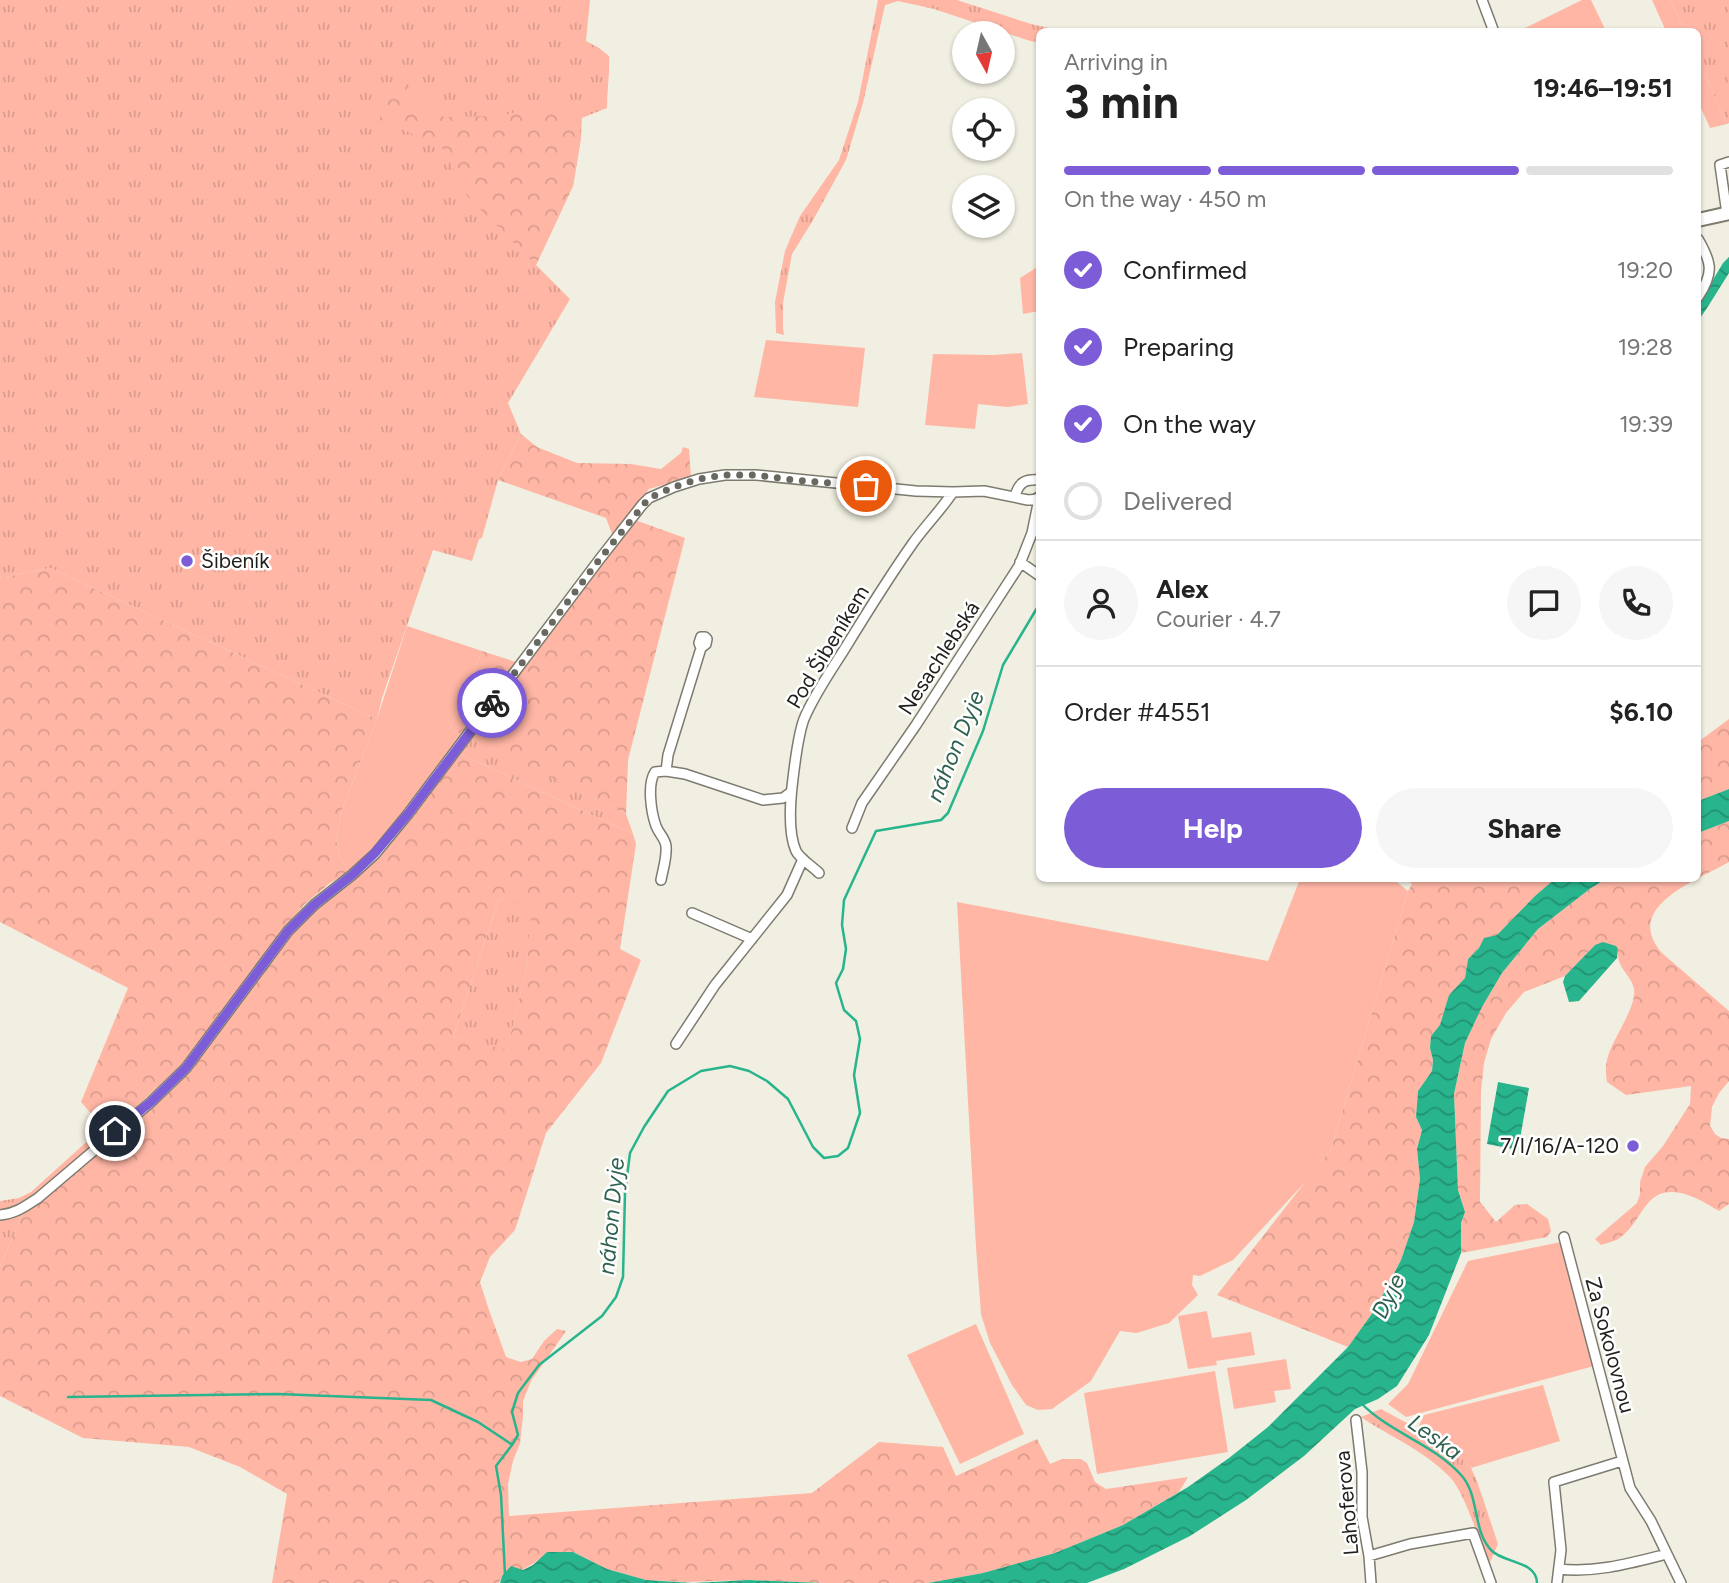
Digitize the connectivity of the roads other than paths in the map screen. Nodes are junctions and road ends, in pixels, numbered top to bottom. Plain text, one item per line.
1 (1482, 0) edge
2 (1492, 28) edge
3 (1729, 162) edge
4 (1728, 214) edge
5 (1701, 219) edge
6 (1701, 244) edge
7 (1701, 292) edge
8 (1036, 480) edge
9 (953, 492) junction
10 (1015, 496) junction
11 (1036, 499) edge
12 (1036, 514) edge
13 (1020, 562) junction
14 (1036, 573) edge
15 (701, 648) dead end
16 (666, 771) junction
17 (792, 792) junction
18 (852, 828) dead end
19 (803, 859) junction
20 (819, 873) dead end
21 (661, 880) dead end
22 (692, 914) dead end
23 (752, 939) junction
24 (676, 1044) dead end
25 (0, 1215) edge
26 (1564, 1237) dead end
27 (1356, 1420) dead end
28 (1622, 1461) junction
29 (1667, 1554) junction
30 (1369, 1556) junction
31 (1559, 1569) junction
32 (1371, 1583) edge
33 (1491, 1583) edge
34 (1557, 1583) edge
35 (1681, 1583) edge

1 - 2 street
3 - 4 street
4 - 5 street
6 - 7 street
8 - 10 street
9 - 10 street
9 - 17 street, Pod Šibeníkem
9 - 25 street
10 - 11 street
12 - 13 street, Nesachlebská
13 - 14 street
13 - 18 street, Nesachlebská
15 - 16 street
16 - 17 street
16 - 21 street
17 - 19 street, Pod Šibeníkem
19 - 20 street, Pod Šibeníkem
19 - 23 street
22 - 23 street
23 - 24 street
26 - 28 street, Za Sokolovnou
27 - 30 street, Lahoferova
28 - 29 street, Za Sokolovnou
28 - 31 street
29 - 31 street
29 - 35 street, Za Sokolovnou
30 - 32 street, Lahoferova
30 - 33 street
31 - 34 street

